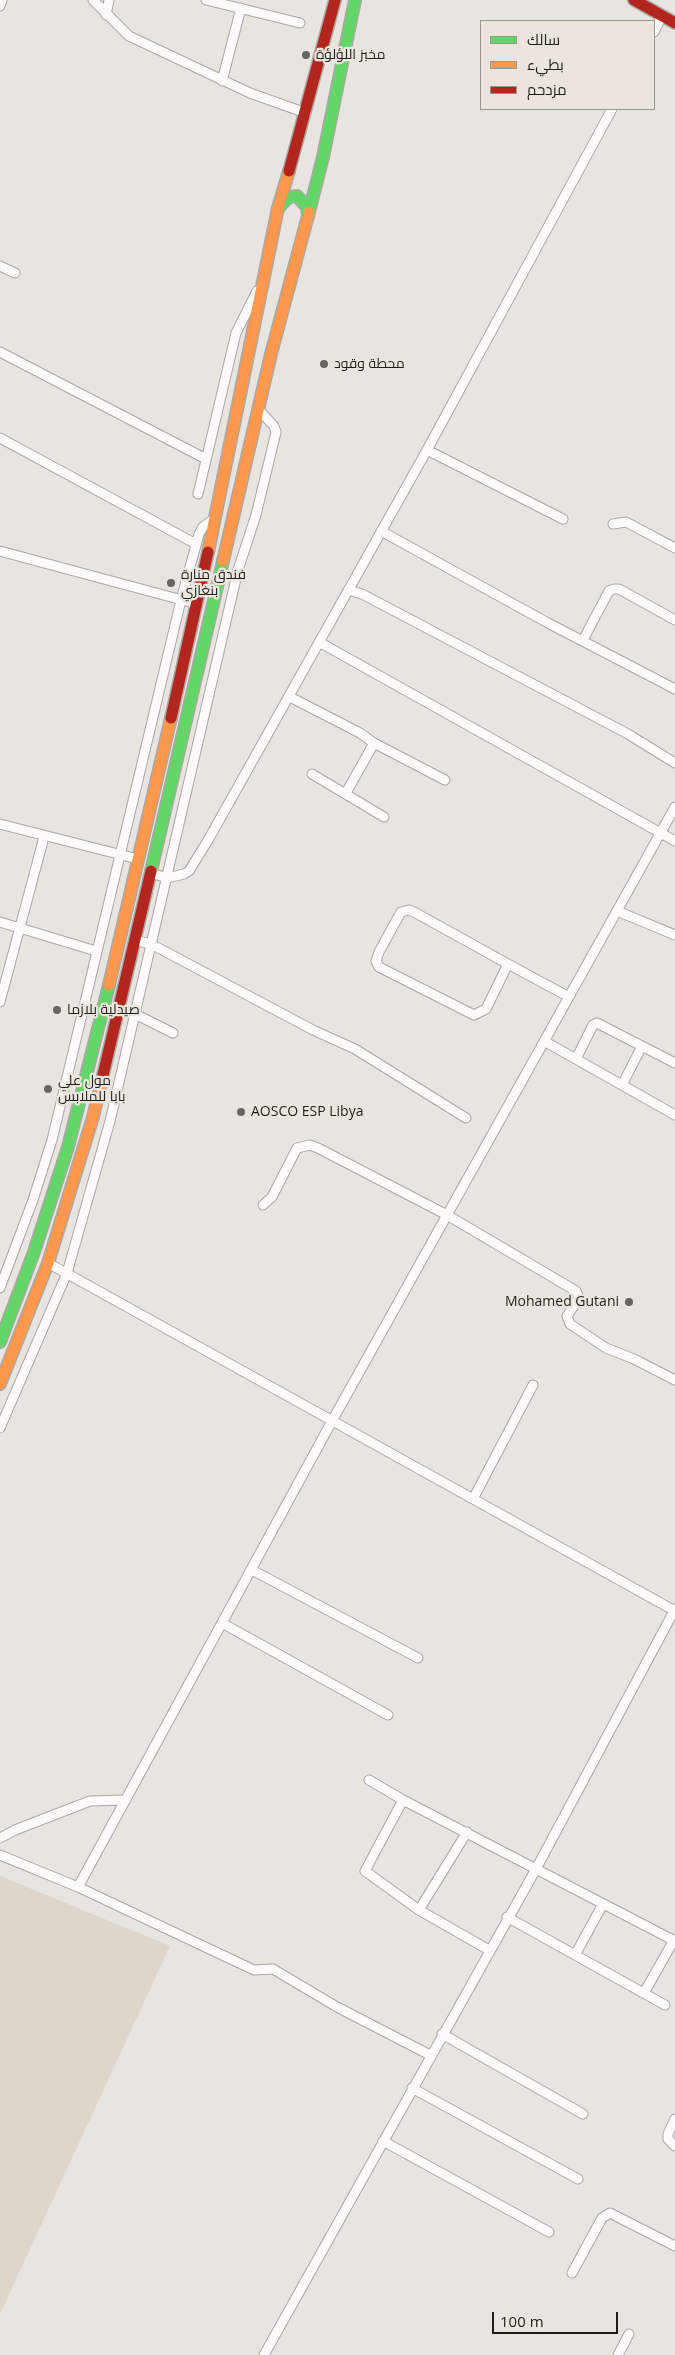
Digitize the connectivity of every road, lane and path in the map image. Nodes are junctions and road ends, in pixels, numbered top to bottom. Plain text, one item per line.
1 (2, 0) edge
2 (93, 0) edge
3 (109, 0) edge
4 (206, 0) edge
5 (335, 0) edge
6 (355, 0) edge
7 (634, 0) edge
8 (0, 6) edge
9 (241, 8) junction
10 (106, 15) junction
11 (662, 16) junction
12 (300, 23) dead end
13 (675, 23) edge
14 (655, 30) edge
15 (222, 81) junction
16 (611, 110) edge
17 (306, 114) junction
18 (293, 153) junction
19 (323, 157) junction
20 (278, 208) junction
21 (308, 216) junction
22 (0, 266) edge
23 (15, 273) dead end
24 (264, 283) junction
25 (0, 352) edge
26 (259, 410) junction
27 (0, 438) edge
28 (427, 450) junction
29 (206, 459) junction
30 (198, 494) dead end
31 (214, 519) junction
32 (563, 519) dead end
33 (613, 524) dead end
34 (381, 531) junction
35 (196, 544) junction
36 (675, 548) edge
37 (0, 551) edge
38 (348, 590) junction
39 (180, 600) junction
40 (197, 604) junction
41 (675, 620) edge
42 (583, 640) junction
43 (319, 642) junction
44 (675, 689) edge
45 (290, 697) junction
46 (374, 743) junction
47 (675, 763) edge
48 (312, 774) dead end
49 (444, 780) dead end
50 (346, 793) junction
51 (675, 807) edge
52 (384, 817) dead end
53 (0, 824) edge
54 (661, 833) junction
55 (44, 837) junction
56 (675, 840) edge
57 (119, 854) junction
58 (138, 859) junction
59 (151, 873) junction
60 (167, 878) junction
61 (617, 911) junction
62 (0, 922) edge
63 (21, 927) junction
64 (675, 936) edge
65 (134, 940) junction
66 (151, 944) junction
67 (96, 951) junction
68 (508, 964) junction
69 (86, 993) junction
70 (569, 997) junction
71 (104, 999) junction
72 (0, 1002) edge
73 (118, 1008) junction
74 (135, 1014) junction
75 (173, 1033) dead end
76 (544, 1041) junction
77 (642, 1046) junction
78 (576, 1059) junction
79 (675, 1063) edge
80 (104, 1069) junction
81 (120, 1074) junction
82 (622, 1085) junction
83 (675, 1115) edge
84 (92, 1117) junction
85 (466, 1118) dead end
86 (110, 1121) junction
87 (263, 1205) dead end
88 (447, 1215) junction
89 (48, 1263) junction
90 (67, 1272) junction
91 (0, 1288) edge
92 (0, 1342) edge
93 (675, 1380) edge
94 (0, 1384) edge
95 (533, 1385) dead end
96 (332, 1421) junction
97 (0, 1428) edge
98 (473, 1498) junction
99 (252, 1570) junction
100 (675, 1610) edge
101 (222, 1623) junction
102 (418, 1658) dead end
103 (388, 1715) dead end
104 (369, 1780) dead end
105 (126, 1800) junction
106 (403, 1800) junction
107 (467, 1832) junction
108 (0, 1838) edge
109 (0, 1855) edge
110 (536, 1869) junction
111 (78, 1887) junction
112 (602, 1904) junction
113 (419, 1910) junction
114 (507, 1917) junction
115 (674, 1940) edge
116 (489, 1950) junction
117 (575, 1955) junction
118 (644, 1993) junction
119 (665, 2005) dead end
120 (442, 2034) junction
121 (430, 2055) junction
122 (412, 2088) junction
123 (583, 2114) dead end
124 (675, 2119) edge
125 (383, 2140) junction
126 (675, 2146) edge
127 (578, 2179) dead end
128 (549, 2232) dead end
129 (675, 2246) edge
130 (572, 2273) dead end
131 (629, 2334) dead end
132 (264, 2355) edge
133 (618, 2355) edge

1 - 8 street
2 - 10 street
3 - 10 street
4 - 9 street
5 - 17 main road
6 - 19 main road
7 - 11 main road
9 - 12 street
9 - 15 street
10 - 15 street
11 - 13 main road
11 - 14 street
15 - 17 street
16 - 28 street
17 - 18 main road
18 - 19 main road
18 - 20 main road
19 - 21 main road
20 - 21 main road
20 - 24 main road
21 - 26 main road
22 - 23 street
24 - 29 street
24 - 31 main road
25 - 29 street
26 - 59 main road
26 - 60 street
27 - 35 street
28 - 32 street
28 - 34 street
29 - 30 street
31 - 35 street
31 - 40 main road
33 - 36 street
34 - 38 street
34 - 42 street
35 - 39 street
37 - 39 street
38 - 43 street
38 - 47 street
39 - 40 street
39 - 57 street
40 - 58 main road
41 - 42 street
42 - 44 street
43 - 45 street
43 - 54 street
45 - 46 street
45 - 60 street
46 - 49 street
46 - 50 street
48 - 50 street
50 - 52 street
51 - 54 street
53 - 55 street
54 - 56 street
54 - 61 street
55 - 57 street
55 - 63 street
57 - 58 street
57 - 67 street
58 - 71 main road
59 - 60 street
59 - 65 main road
60 - 66 street
61 - 64 street
61 - 70 street
62 - 63 street
63 - 67 street
63 - 72 street
65 - 66 street
65 - 73 main road
66 - 74 street
66 - 85 street
67 - 69 street
68 - 68 street
68 - 70 street
69 - 71 street
69 - 91 street
70 - 76 street
71 - 92 main road
73 - 74 street
73 - 80 main road
74 - 75 street
74 - 81 street
76 - 78 street
76 - 88 street
77 - 78 street
77 - 79 street
77 - 82 street
78 - 82 street
80 - 81 street
80 - 84 main road
81 - 86 street
82 - 83 street
84 - 86 street
84 - 89 main road
86 - 90 street
87 - 88 street
88 - 93 street
88 - 96 street
89 - 90 street
89 - 94 main road
90 - 96 street
90 - 97 street
95 - 98 street
96 - 98 street
96 - 99 street
98 - 100 street
99 - 101 street
99 - 102 street
100 - 110 street
101 - 103 street
101 - 105 street
104 - 106 street
105 - 108 street
105 - 111 street
106 - 107 street
106 - 113 street
107 - 110 street
107 - 113 street
109 - 111 street
110 - 112 street
110 - 114 street
111 - 121 street
112 - 115 street
112 - 117 street
113 - 116 street
114 - 116 street
114 - 117 street
115 - 118 street
116 - 120 street
117 - 118 street
118 - 119 street
120 - 121 street
120 - 123 street
121 - 122 street
122 - 125 street
122 - 127 street
124 - 126 street
125 - 128 street
125 - 132 street
129 - 130 street
131 - 133 street

